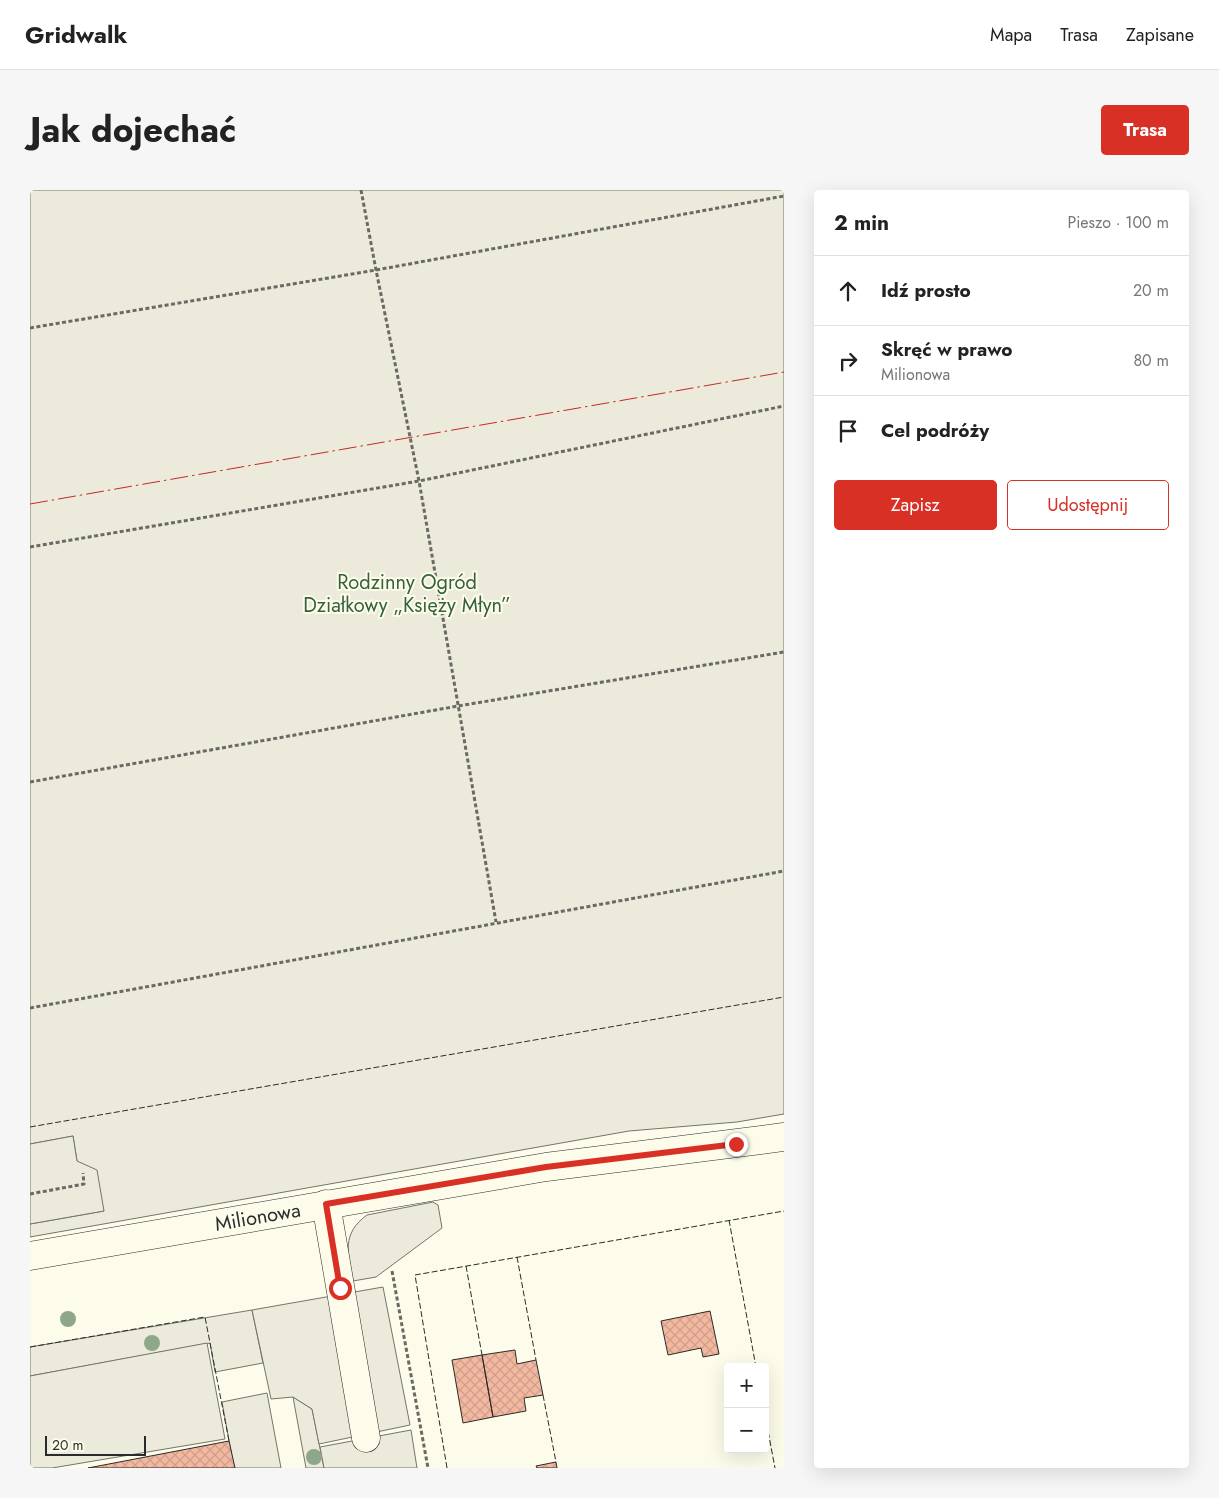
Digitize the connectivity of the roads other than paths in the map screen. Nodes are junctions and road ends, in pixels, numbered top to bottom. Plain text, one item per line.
1 (784, 1137) edge
2 (326, 1204) junction
3 (30, 1256) edge
4 (366, 1438) dead end

1 - 2 street, Milionowa
2 - 3 street, Milionowa
2 - 4 street

